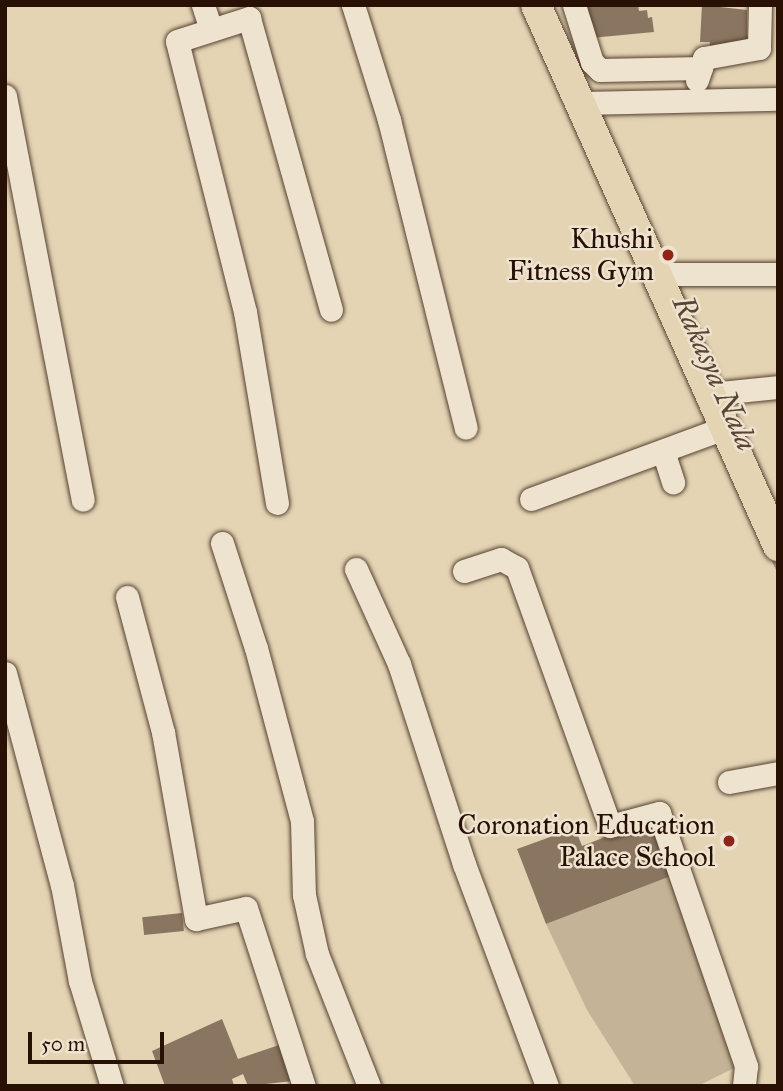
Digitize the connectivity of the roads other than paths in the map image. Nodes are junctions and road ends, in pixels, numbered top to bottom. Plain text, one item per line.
1 (203, 5) edge
2 (353, 5) edge
3 (536, 5) edge
4 (573, 5) edge
5 (760, 5) edge
6 (211, 29) junction
7 (701, 68) junction
8 (5, 96) edge
9 (778, 99) edge
10 (698, 101) junction
11 (581, 103) junction
12 (657, 274) junction
13 (778, 274) edge
14 (331, 310) dead end
15 (778, 387) edge
16 (710, 394) junction
17 (466, 428) dead end
18 (716, 431) junction
19 (663, 451) junction
20 (673, 482) dead end
21 (531, 499) dead end
22 (83, 500) dead end
23 (276, 503) dead end
24 (774, 531) edge
25 (222, 543) dead end
26 (356, 569) dead end
27 (464, 571) dead end
28 (127, 597) dead end
29 (5, 673) edge
30 (778, 772) edge
31 (729, 782) dead end
32 (112, 1086) edge
33 (304, 1086) edge
34 (369, 1086) edge
35 (547, 1086) edge
36 (744, 1086) edge

1 - 6 street
2 - 17 street
3 - 11 main road
4 - 7 street
5 - 7 street
6 - 14 street
6 - 23 street
7 - 10 street
8 - 22 street
9 - 10 street
10 - 11 street
11 - 12 main road
12 - 13 street
12 - 16 main road
15 - 16 street
16 - 18 main road
18 - 19 street
18 - 24 main road
19 - 20 street
19 - 21 street
25 - 34 street
26 - 35 street
27 - 36 street
28 - 33 street
29 - 32 street
30 - 31 street

